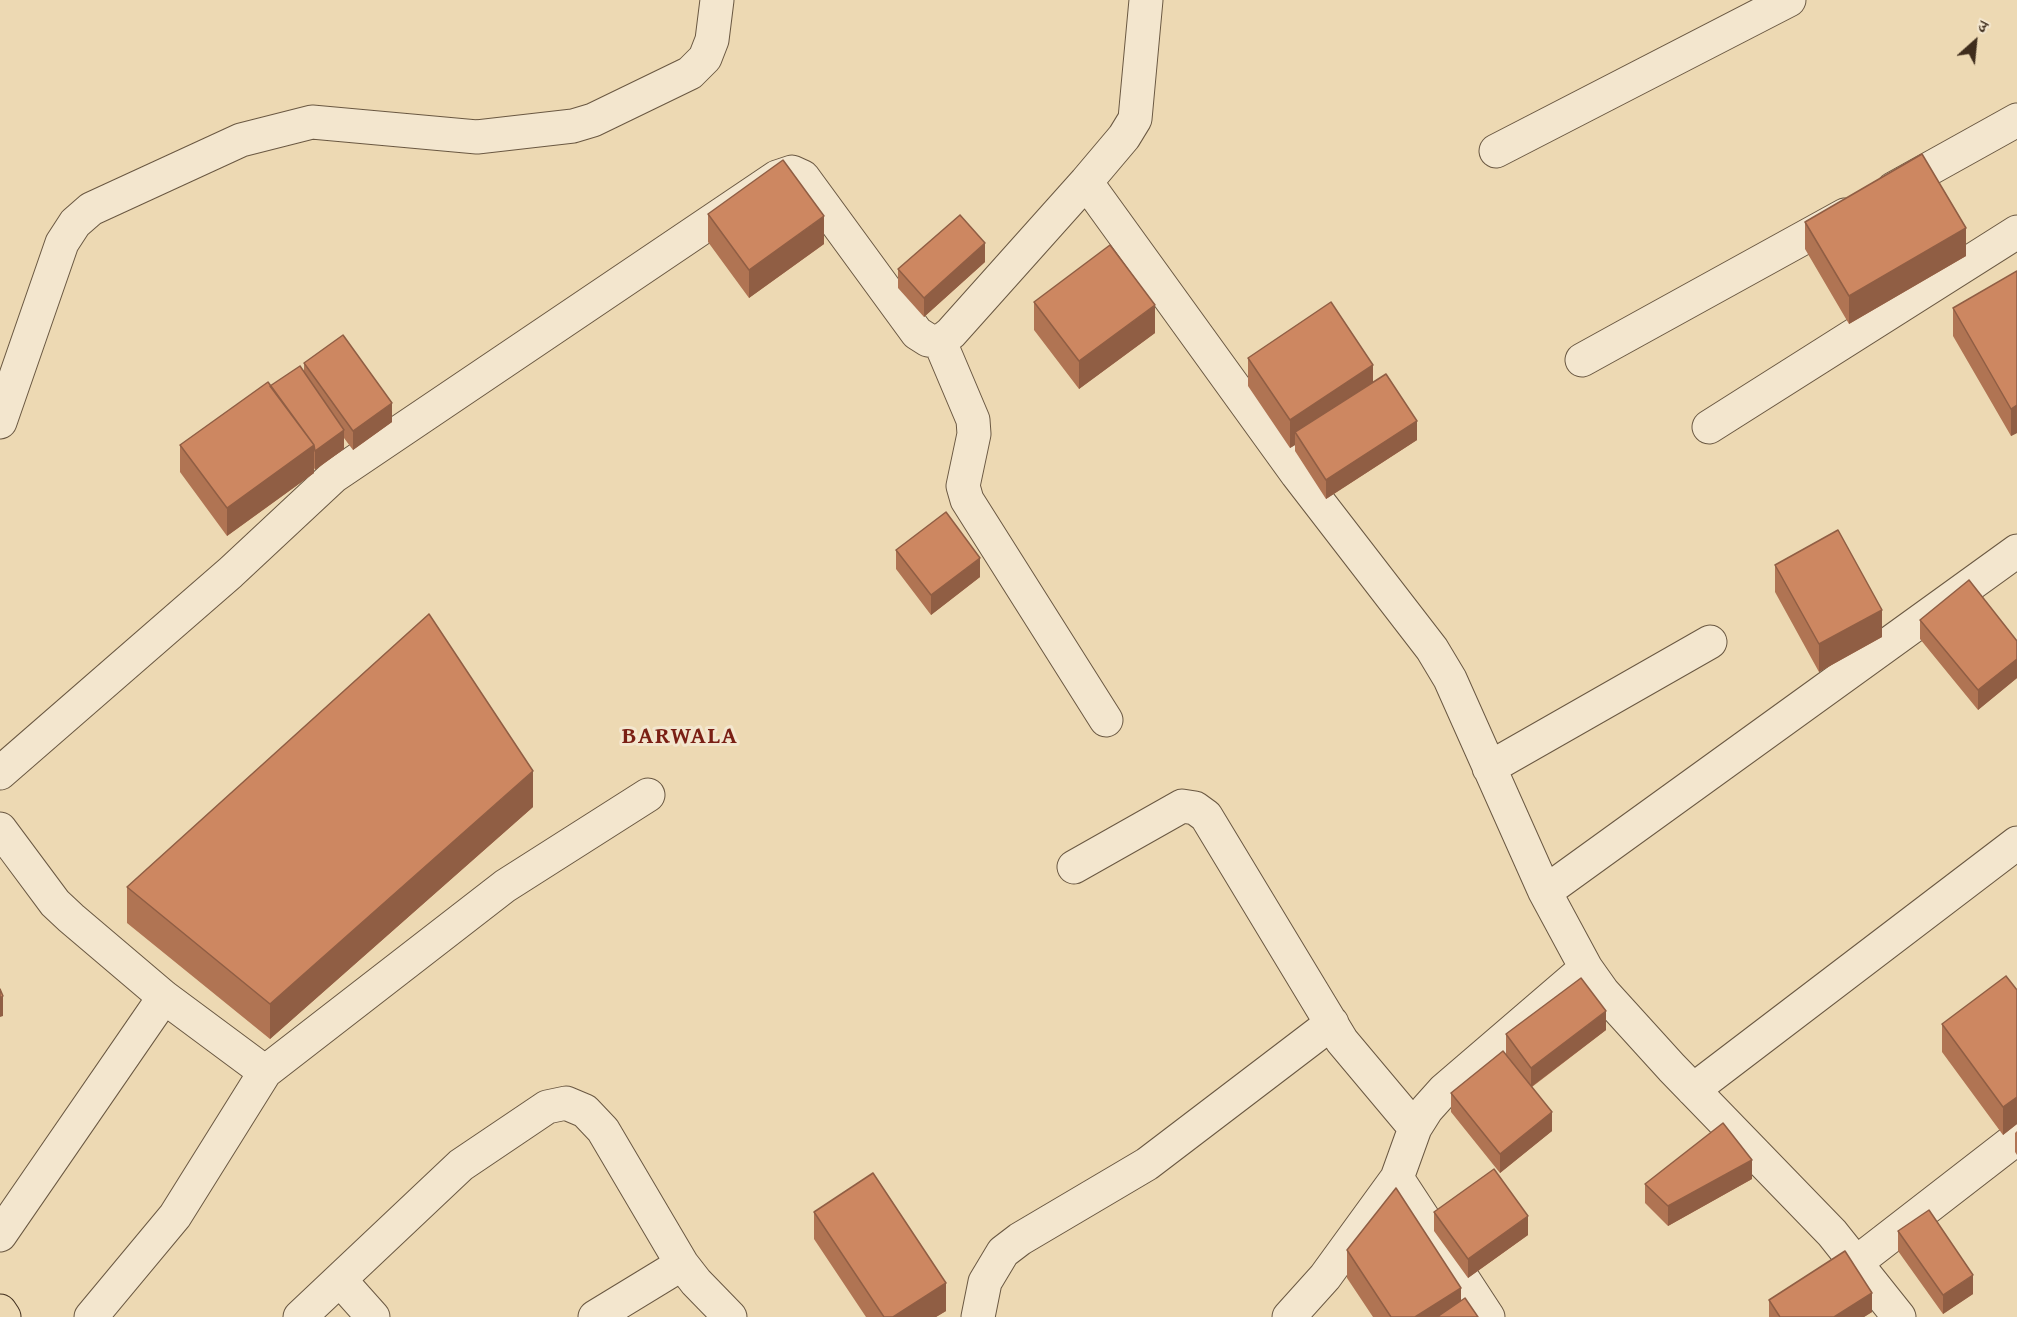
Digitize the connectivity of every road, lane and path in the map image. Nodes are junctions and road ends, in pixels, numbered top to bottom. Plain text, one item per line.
1 (717, 0) edge
2 (1146, 0) edge
3 (1789, 0) edge
4 (2017, 120) edge
5 (1496, 151) dead end
6 (1086, 182) junction
7 (2017, 232) edge
8 (940, 342) junction
9 (1582, 360) dead end
10 (0, 422) edge
11 (1709, 427) dead end
12 (2017, 551) edge
13 (1710, 642) dead end
14 (1106, 720) dead end
15 (1488, 768) junction
16 (0, 773) edge
17 (648, 795) dead end
18 (0, 829) edge
19 (2017, 843) edge
20 (1074, 867) dead end
21 (1545, 892) junction
22 (1586, 968) junction
23 (164, 998) junction
24 (1332, 1023) junction
25 (266, 1072) junction
26 (1693, 1090) junction
27 (1416, 1128) junction
28 (2017, 1138) edge
29 (1397, 1178) junction
30 (0, 1235) edge
31 (1857, 1262) junction
32 (682, 1264) junction
33 (340, 1280) junction
34 (0, 1311) edge
35 (4, 1317) edge
36 (91, 1317) edge
37 (300, 1317) edge
38 (373, 1317) edge
39 (595, 1317) edge
40 (730, 1317) edge
41 (978, 1317) edge
42 (1289, 1317) edge
43 (1488, 1317) edge
44 (1899, 1317) edge

1 - 10 street
2 - 6 street
3 - 5 street
4 - 9 street
6 - 8 street
6 - 15 street
7 - 11 street
8 - 14 street
8 - 16 street
12 - 21 street
13 - 15 street
15 - 21 street
17 - 25 street
18 - 23 street
19 - 26 street
20 - 24 street
21 - 22 street
22 - 26 street
22 - 27 street
23 - 25 street
23 - 30 street
24 - 27 street
24 - 41 street
25 - 36 street
26 - 31 street
27 - 29 street
28 - 31 street
29 - 42 street
29 - 43 street
31 - 44 street
32 - 33 street
32 - 39 street
32 - 40 street
33 - 37 street
33 - 38 street
34 - 35 main road

